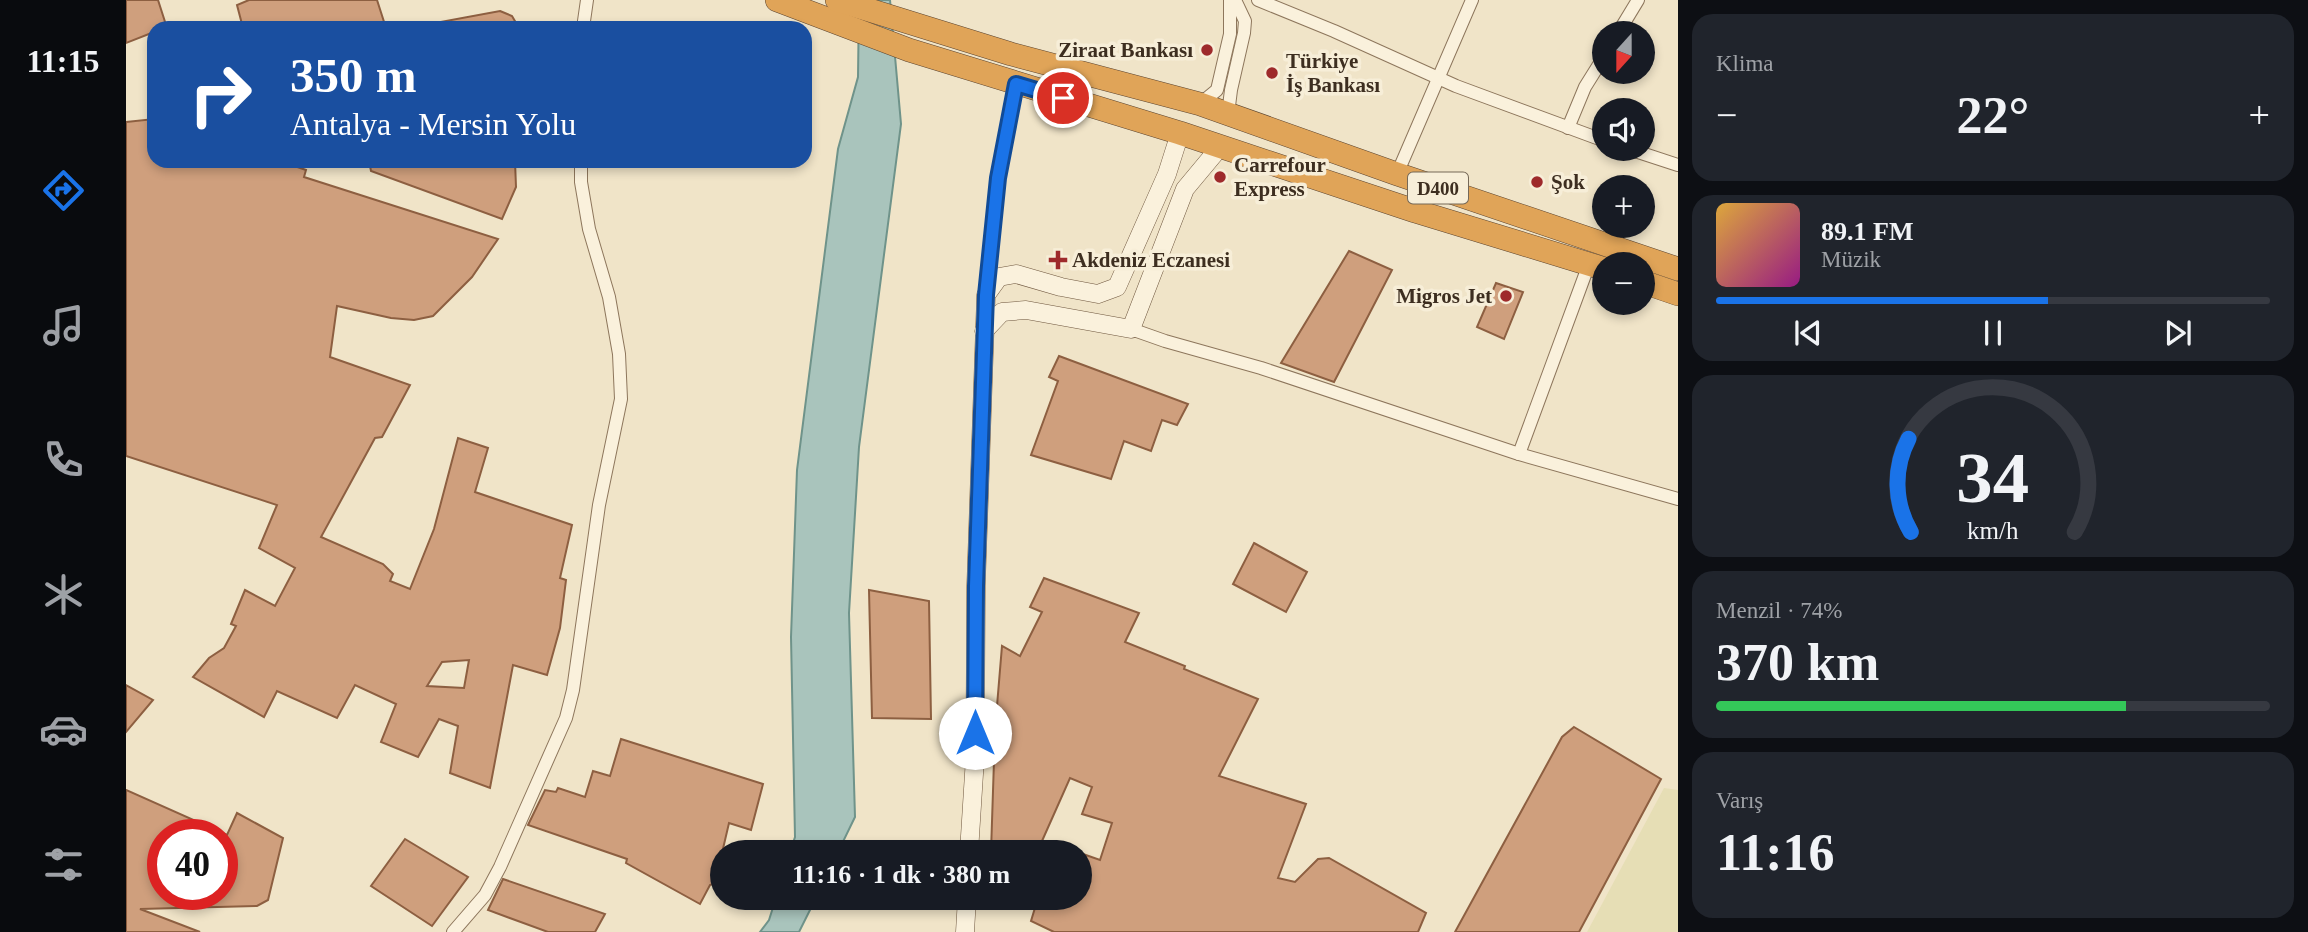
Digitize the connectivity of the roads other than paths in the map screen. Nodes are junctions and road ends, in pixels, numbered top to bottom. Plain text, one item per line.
1 (587, 0) edge
2 (777, 0) edge
3 (1232, 0) edge
4 (1258, 0) edge
5 (1472, 0) edge
6 (1638, 0) edge
7 (840, 9) edge
8 (584, 21) edge
9 (1625, 21) edge
10 (1592, 76) edge
11 (1439, 78) junction
12 (1016, 84) junction
13 (1200, 104) junction
14 (1228, 114) junction
15 (1568, 128) junction
16 (1180, 133) junction
17 (1592, 136) edge
18 (1220, 147) junction
19 (1655, 157) edge
20 (1678, 165) edge
21 (581, 168) edge
22 (1397, 174) junction
23 (1592, 265) edge
24 (1678, 269) edge
25 (1592, 279) edge
26 (1655, 286) edge
27 (1678, 294) edge
28 (986, 295) junction
29 (1131, 328) junction
30 (984, 331) junction
31 (1519, 454) junction
32 (1678, 499) edge
33 (971, 840) edge
34 (966, 910) edge
35 (453, 932) edge
36 (965, 932) edge

1 - 8 street
2 - 7 highway, D400
3 - 13 street
3 - 14 street
4 - 11 street
5 - 11 street
6 - 9 street
7 - 12 highway, D400
7 - 13 highway, D400
10 - 15 street
11 - 15 street
11 - 22 street
12 - 16 highway, D400
12 - 28 street
13 - 14 highway, D400
13 - 16 highway
14 - 18 highway
14 - 22 highway, D400
15 - 17 street
16 - 18 highway, D400
16 - 28 street
18 - 23 highway, D400
18 - 29 street
19 - 20 street
21 - 35 street
22 - 24 highway, D400
25 - 31 street
26 - 27 highway
28 - 30 street
29 - 30 street
29 - 31 street
30 - 33 street
31 - 32 street
34 - 36 street

